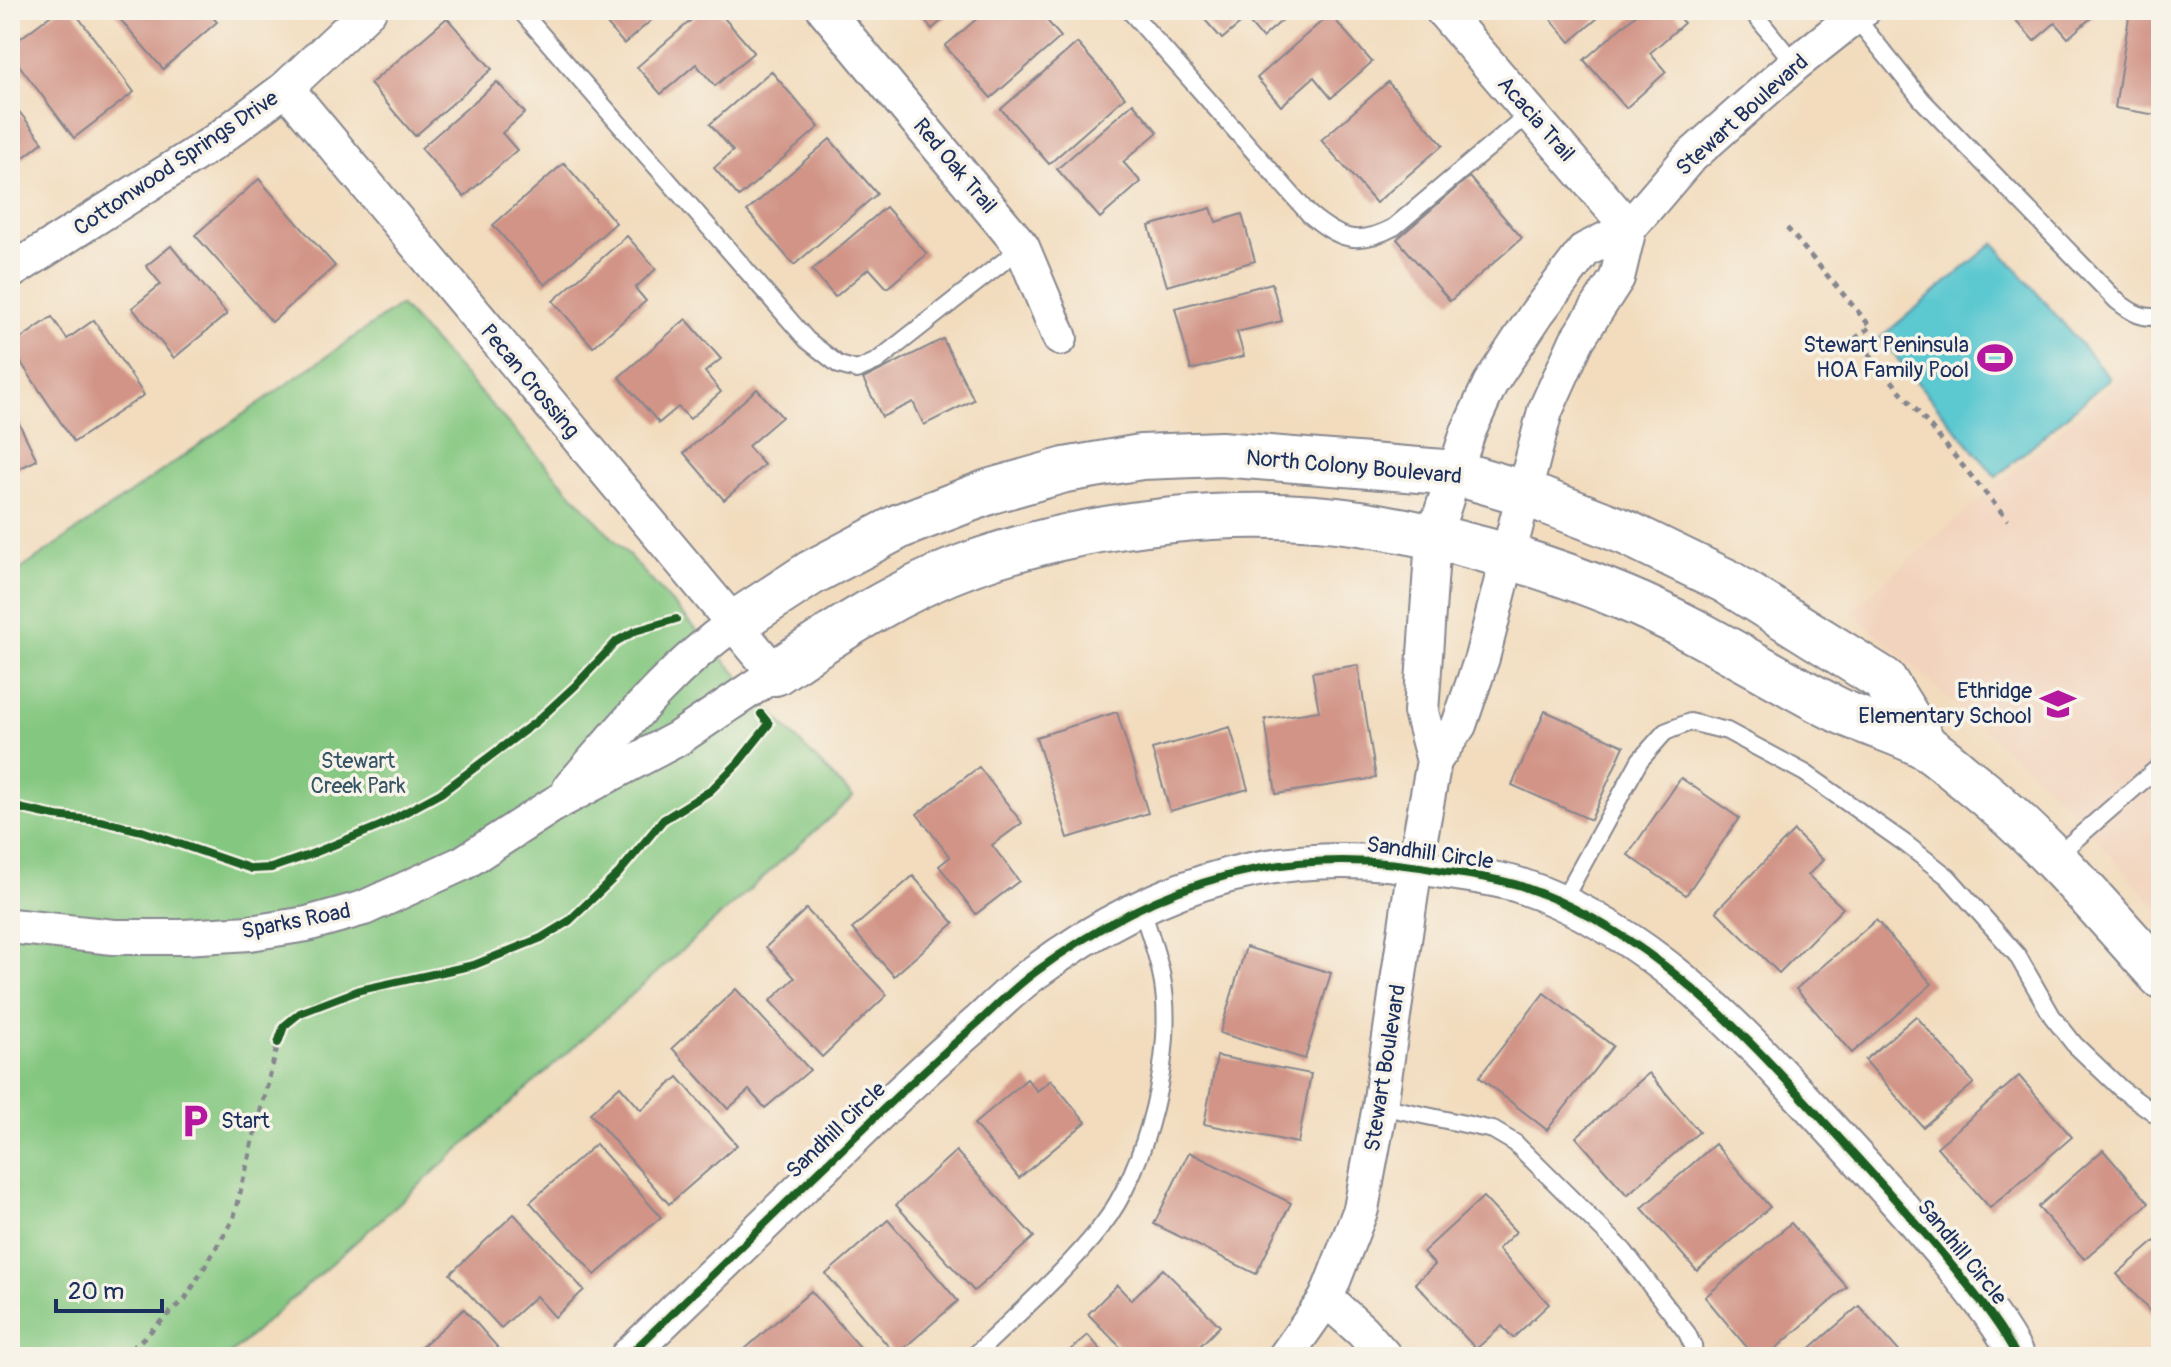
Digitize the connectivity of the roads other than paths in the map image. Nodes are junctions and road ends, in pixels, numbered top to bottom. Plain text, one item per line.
1 (369, 10) edge
2 (520, 10) edge
3 (825, 10) edge
4 (1129, 10) edge
5 (1442, 10) edge
6 (1751, 10) edge
7 (1859, 13) edge
8 (1795, 64) junction
9 (286, 88) junction
10 (1531, 112) junction
11 (1629, 228) junction
12 (1022, 247) junction
13 (10, 272) edge
14 (2161, 316) edge
15 (1060, 338) dead end
16 (1456, 473) junction
17 (1524, 493) junction
18 (1433, 539) junction
19 (1507, 556) junction
20 (733, 624) junction
21 (775, 673) junction
22 (1926, 747) junction
23 (1434, 761) junction
24 (2161, 765) edge
25 (556, 803) junction
26 (2054, 858) junction
27 (1415, 865) junction
28 (1561, 904) junction
29 (1142, 908) junction
30 (10, 926) edge
31 (2161, 976) edge
32 (1380, 1106) junction
33 (2161, 1118) edge
34 (1326, 1299) junction
35 (627, 1357) edge
36 (973, 1357) edge
37 (1285, 1357) edge
38 (1385, 1357) edge
39 (1694, 1357) edge
40 (2017, 1357) edge

1 - 9 street, Cottonwood Springs Drive
2 - 12 lane
3 - 12 street, Red Oak Trail
4 - 10 lane
5 - 10 street, Acacia Trail
6 - 8 lane
7 - 8 street, Stewart Boulevard
7 - 14 lane
8 - 11 street, Stewart Boulevard
9 - 13 street, Cottonwood Springs Drive
9 - 20 street, Pecan Crossing
10 - 11 street, Acacia Trail
11 - 16 street, Stewart Boulevard
11 - 17 street, Stewart Boulevard
12 - 15 street, Red Oak Trail
16 - 17 main road, North Colony Boulevard
16 - 18 street, Stewart Boulevard
16 - 20 main road, North Colony Boulevard
17 - 19 street, Stewart Boulevard
17 - 22 main road, North Colony Boulevard
18 - 19 main road, North Colony Boulevard
18 - 21 main road, North Colony Boulevard
18 - 23 street, Stewart Boulevard
19 - 22 main road, North Colony Boulevard
19 - 23 street, Stewart Boulevard
20 - 21 street, Pecan Crossing
20 - 25 street, Sparks Road
21 - 25 street, Sparks Road
22 - 26 main road, North Colony Boulevard
23 - 27 street, Stewart Boulevard
24 - 26 lane
25 - 30 street, Sparks Road
26 - 31 main road, North Colony Boulevard
27 - 28 street, Sandhill Circle
27 - 29 street, Sandhill Circle
27 - 32 street, Stewart Boulevard
28 - 33 lane
28 - 40 street, Sandhill Circle
29 - 35 street, Sandhill Circle
29 - 36 lane
32 - 34 street, Stewart Boulevard
32 - 39 lane
34 - 37 street, Stewart Boulevard
34 - 38 street

